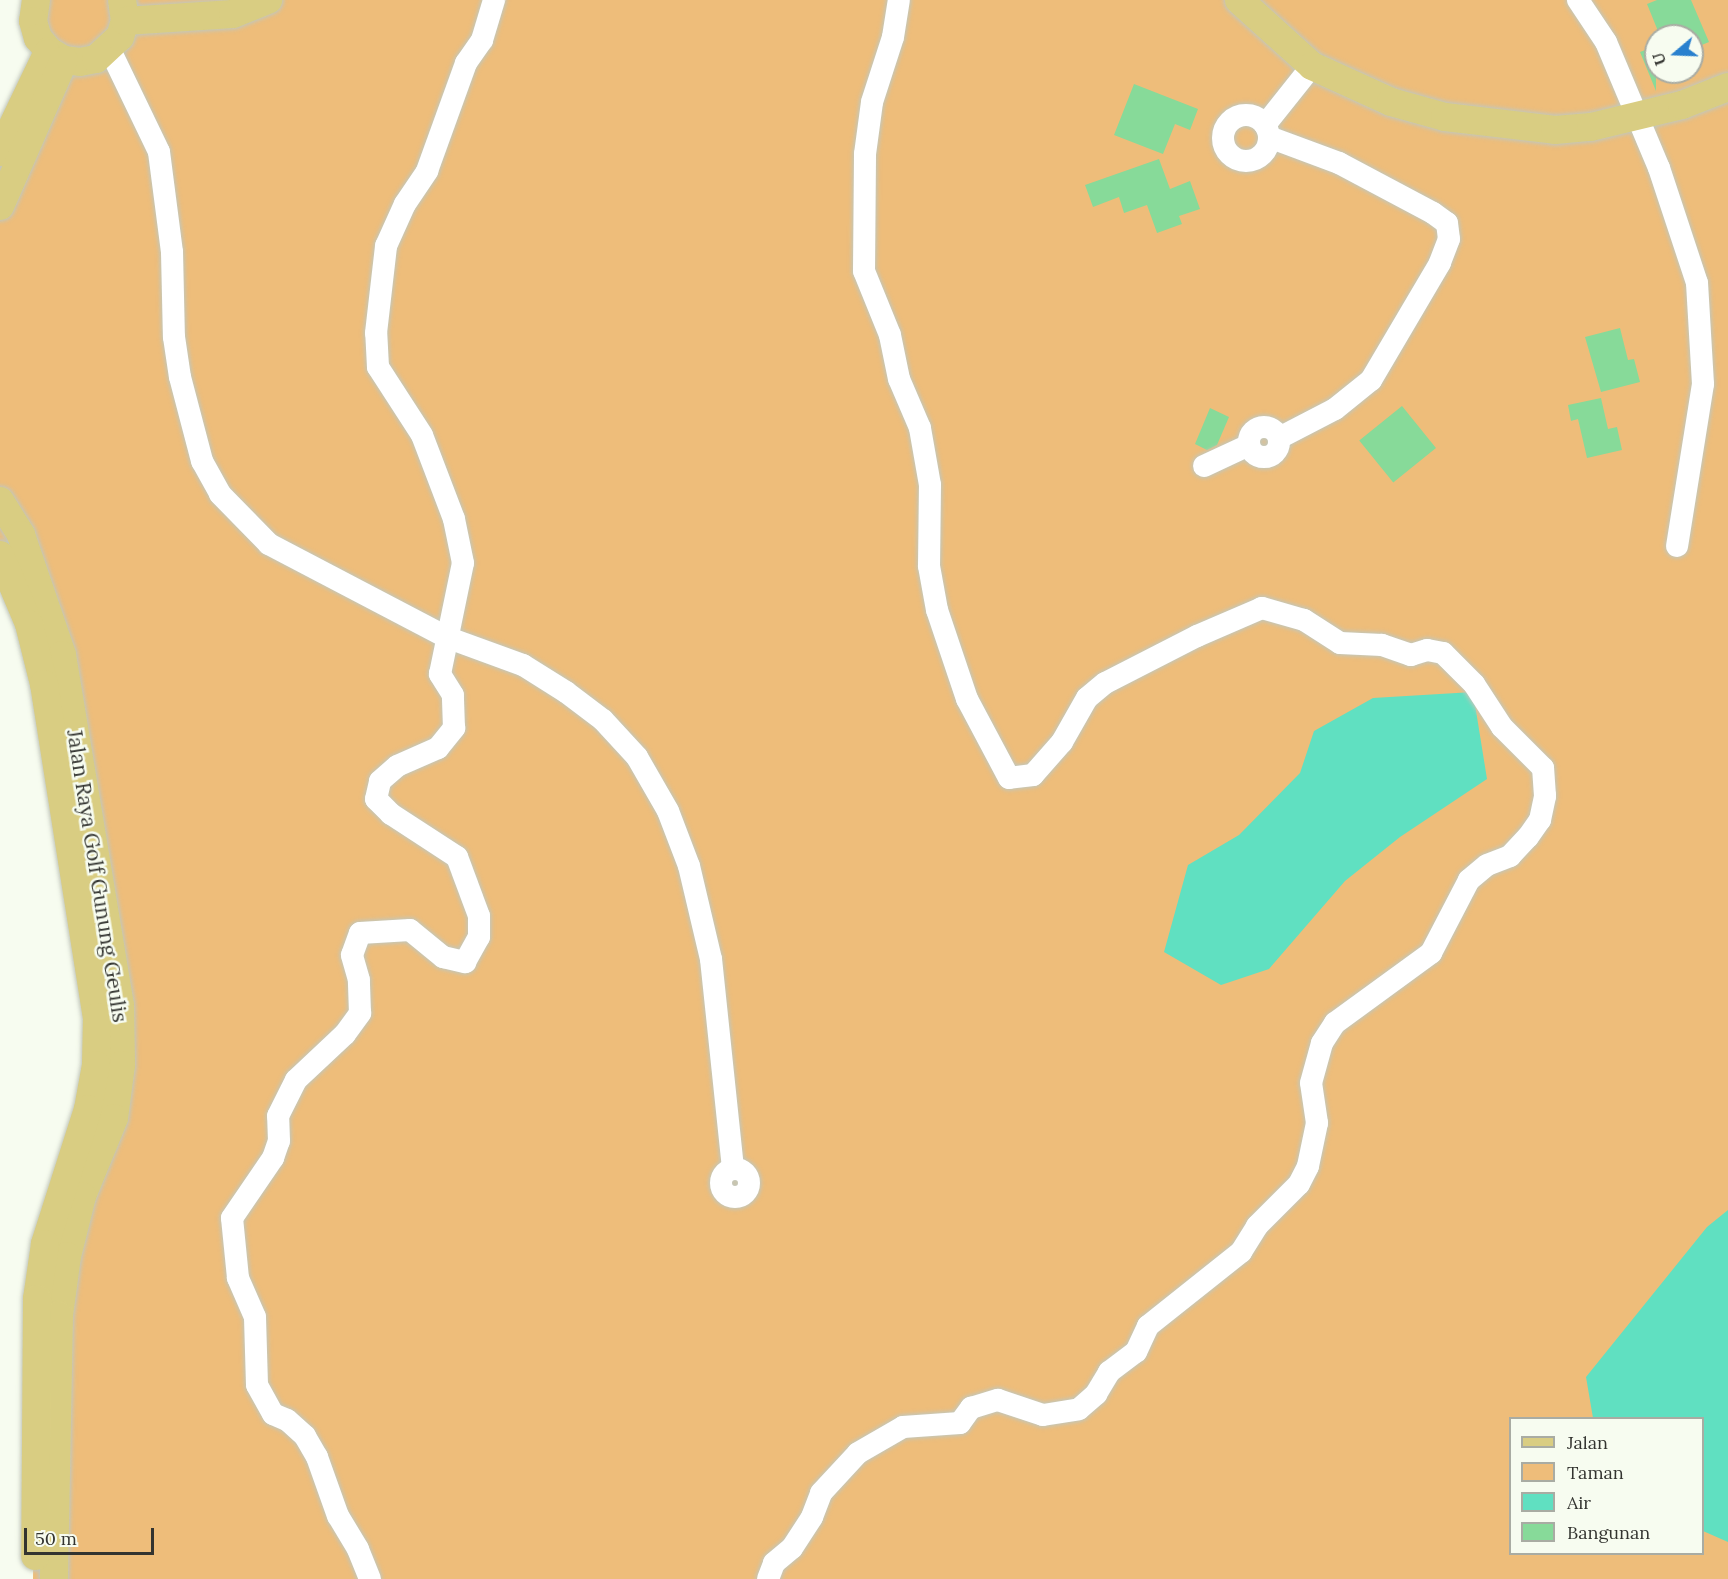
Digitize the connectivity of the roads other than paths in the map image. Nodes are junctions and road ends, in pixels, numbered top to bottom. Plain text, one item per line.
1 (36, 0) edge
2 (494, 0) edge
3 (899, 0) edge
4 (1239, 0) edge
5 (1578, 0) edge
6 (259, 1) edge
7 (123, 11) edge
8 (110, 50) junction
9 (56, 55) junction
10 (1312, 66) junction
11 (1728, 87) edge
12 (1635, 117) junction
13 (0, 152) edge
14 (0, 206) edge
15 (1204, 466) dead end
16 (0, 501) edge
17 (1677, 546) dead end
18 (0, 555) edge
19 (446, 637) junction
20 (733, 1168) dead end
21 (34, 1579) edge
22 (54, 1579) edge
23 (370, 1579) edge
24 (768, 1579) edge

1 - 9 main road
2 - 19 lane
3 - 24 lane
4 - 10 main road
5 - 12 lane
6 - 7 main road
7 - 8 main road
8 - 9 main road
8 - 19 lane
9 - 13 main road
9 - 14 main road
10 - 12 main road
10 - 15 lane
11 - 12 main road
12 - 17 lane
16 - 22 main road, Jalan Raya Golf Gunung Geulis
18 - 21 main road, Jalan Raya Golf Gunung Geulis
19 - 20 lane
19 - 23 lane

